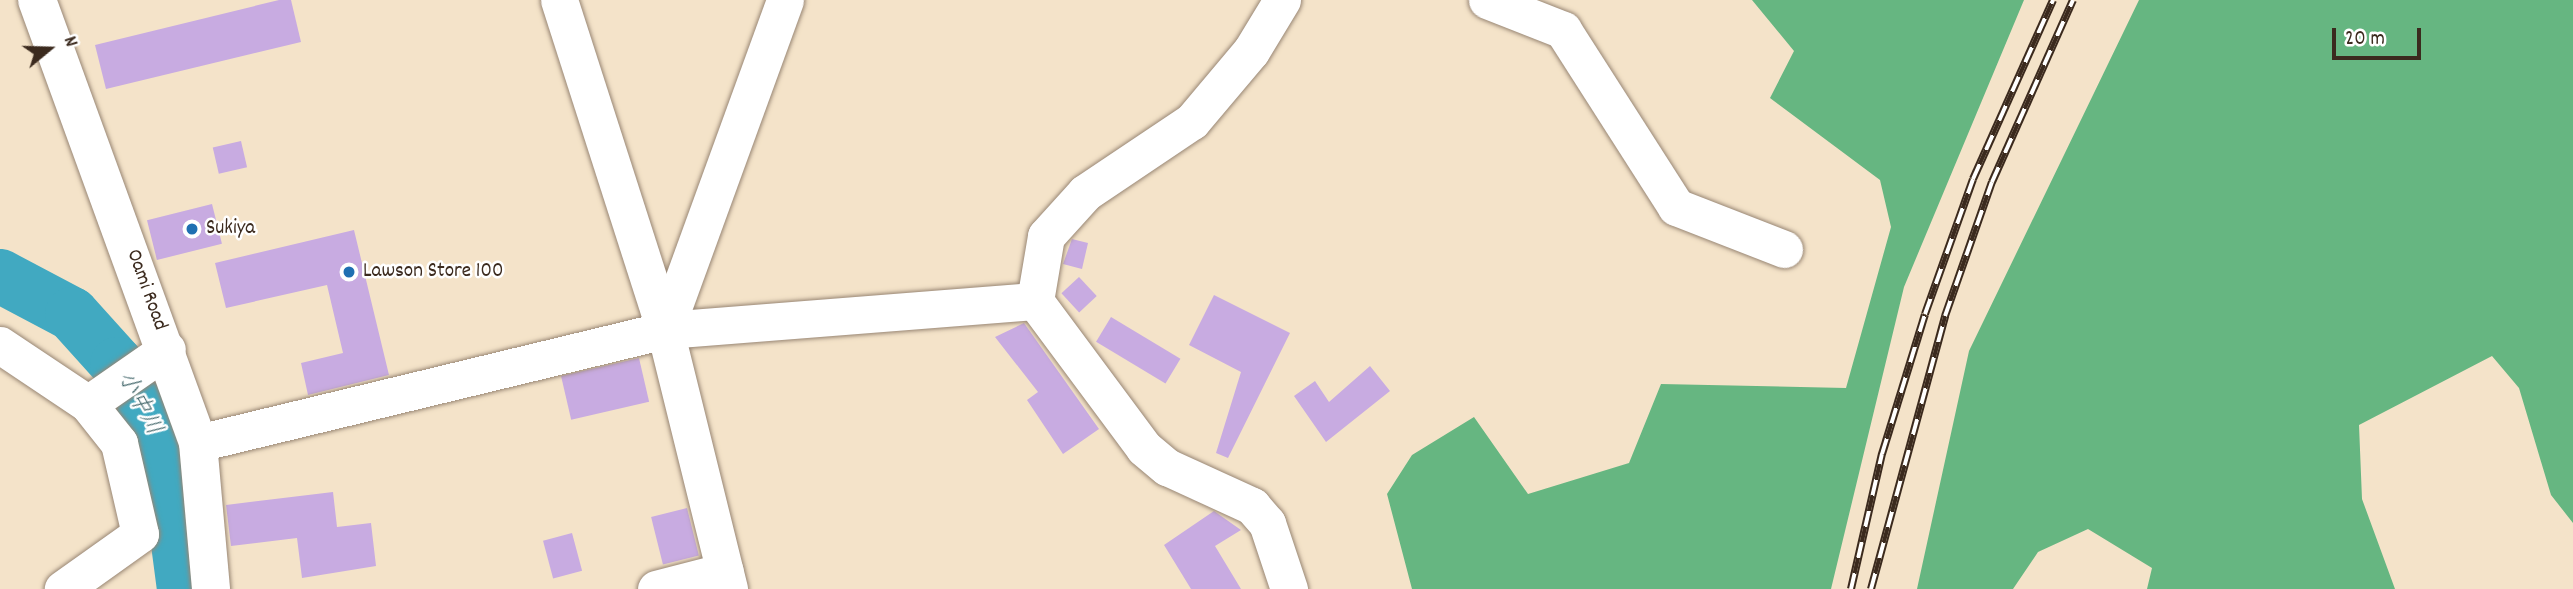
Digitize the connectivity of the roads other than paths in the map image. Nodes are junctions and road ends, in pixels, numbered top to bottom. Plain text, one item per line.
1 (37, 0) edge
2 (559, 0) edge
3 (785, 0) edge
4 (1282, 0) edge
5 (1487, 0) edge
6 (1784, 249) dead end
7 (1035, 300) junction
8 (665, 330) junction
9 (0, 345) edge
10 (167, 349) junction
11 (88, 404) junction
12 (198, 443) junction
13 (727, 580) edge
14 (63, 589) edge
15 (211, 589) edge
16 (656, 589) edge
17 (1289, 589) edge

1 - 10 main road, Oami Road
2 - 8 street
3 - 8 street
4 - 7 street
5 - 6 street
7 - 8 street
7 - 17 street
8 - 12 street
8 - 13 street
9 - 11 street
10 - 11 street
10 - 12 main road, Oami Road
11 - 14 street
12 - 15 main road, Oami Road
13 - 16 street

